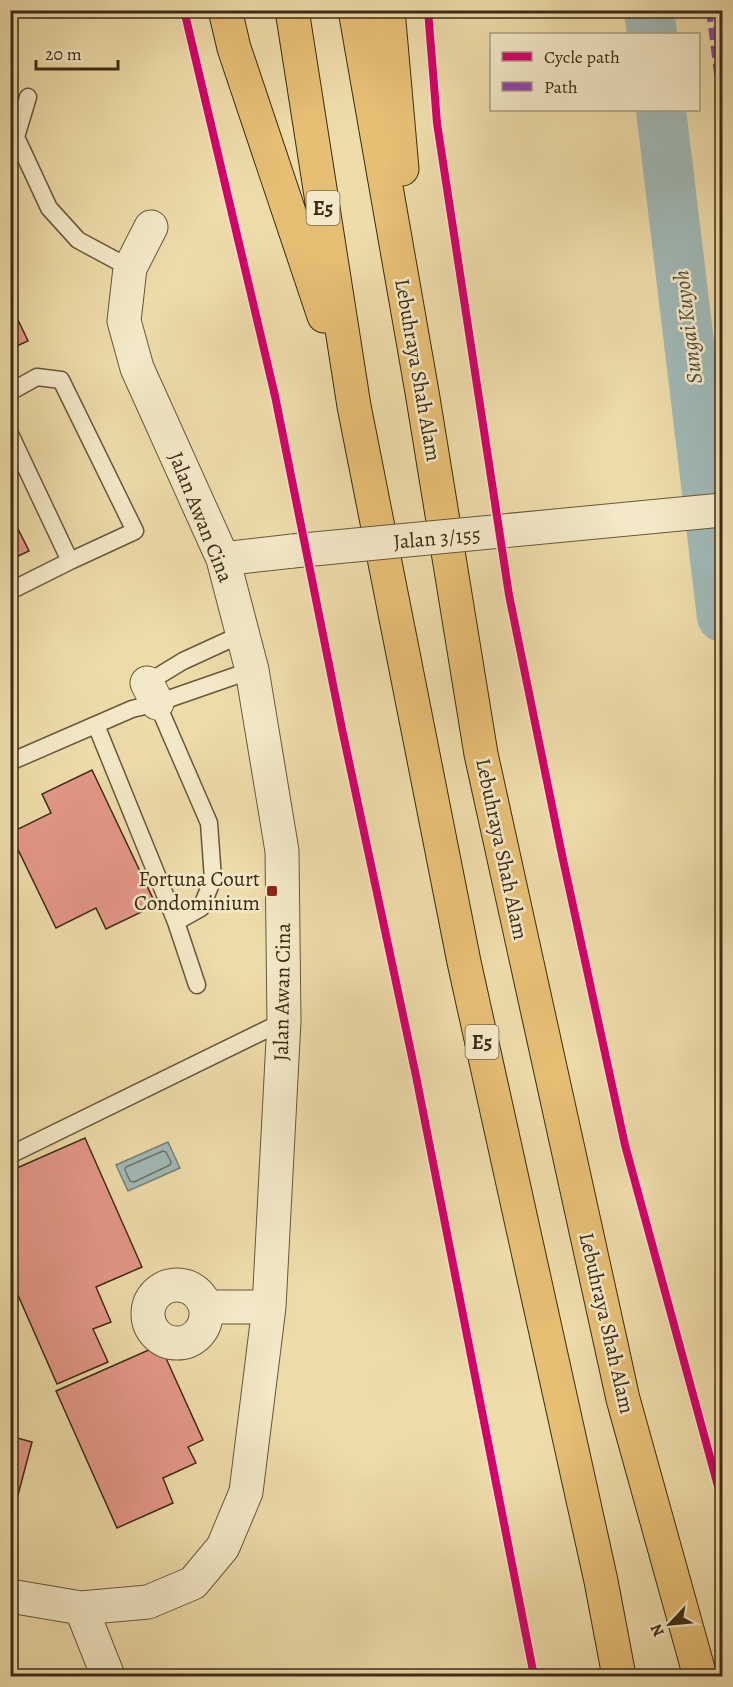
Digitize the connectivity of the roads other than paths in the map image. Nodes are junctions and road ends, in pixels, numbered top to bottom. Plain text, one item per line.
1 (225, 10) edge
2 (292, 10) edge
3 (355, 10) edge
4 (388, 10) edge
5 (28, 97) dead end
6 (151, 227) dead end
7 (130, 268) junction
8 (10, 392) edge
9 (422, 392) junction
10 (354, 406) junction
11 (10, 434) edge
12 (723, 510) edge
13 (223, 559) junction
14 (70, 561) junction
15 (10, 591) edge
16 (242, 634) junction
17 (252, 670) junction
18 (145, 699) junction
19 (96, 725) junction
20 (10, 762) edge
21 (176, 922) junction
22 (197, 985) dead end
23 (284, 1021) junction
24 (10, 1155) edge
25 (268, 1307) junction
26 (206, 1308) dead end
27 (10, 1596) edge
28 (81, 1608) junction
29 (108, 1677) edge
30 (618, 1677) edge
31 (700, 1677) edge

1 - 10 highway
2 - 10 highway, E5
3 - 9 highway, Lebuhraya Shah Alam
4 - 9 highway
5 - 7 lane
6 - 7 street, Jalan Awan Cina
7 - 13 street, Jalan Awan Cina
8 - 14 lane
9 - 31 highway, Lebuhraya Shah Alam
10 - 30 highway, E5
11 - 14 lane
12 - 13 street, Jalan 3/155, bridge
13 - 16 street, Jalan Awan Cina
14 - 15 lane
16 - 17 street, Jalan Awan Cina
16 - 18 lane
17 - 18 lane
17 - 23 street, Jalan Awan Cina
18 - 19 lane
18 - 21 lane
19 - 20 lane
19 - 21 lane
21 - 22 lane
23 - 24 lane
23 - 25 street, Jalan Awan Cina
25 - 26 street
25 - 28 street, Jalan Awan Cina
27 - 28 street, Jalan Awan Cina
28 - 29 street

